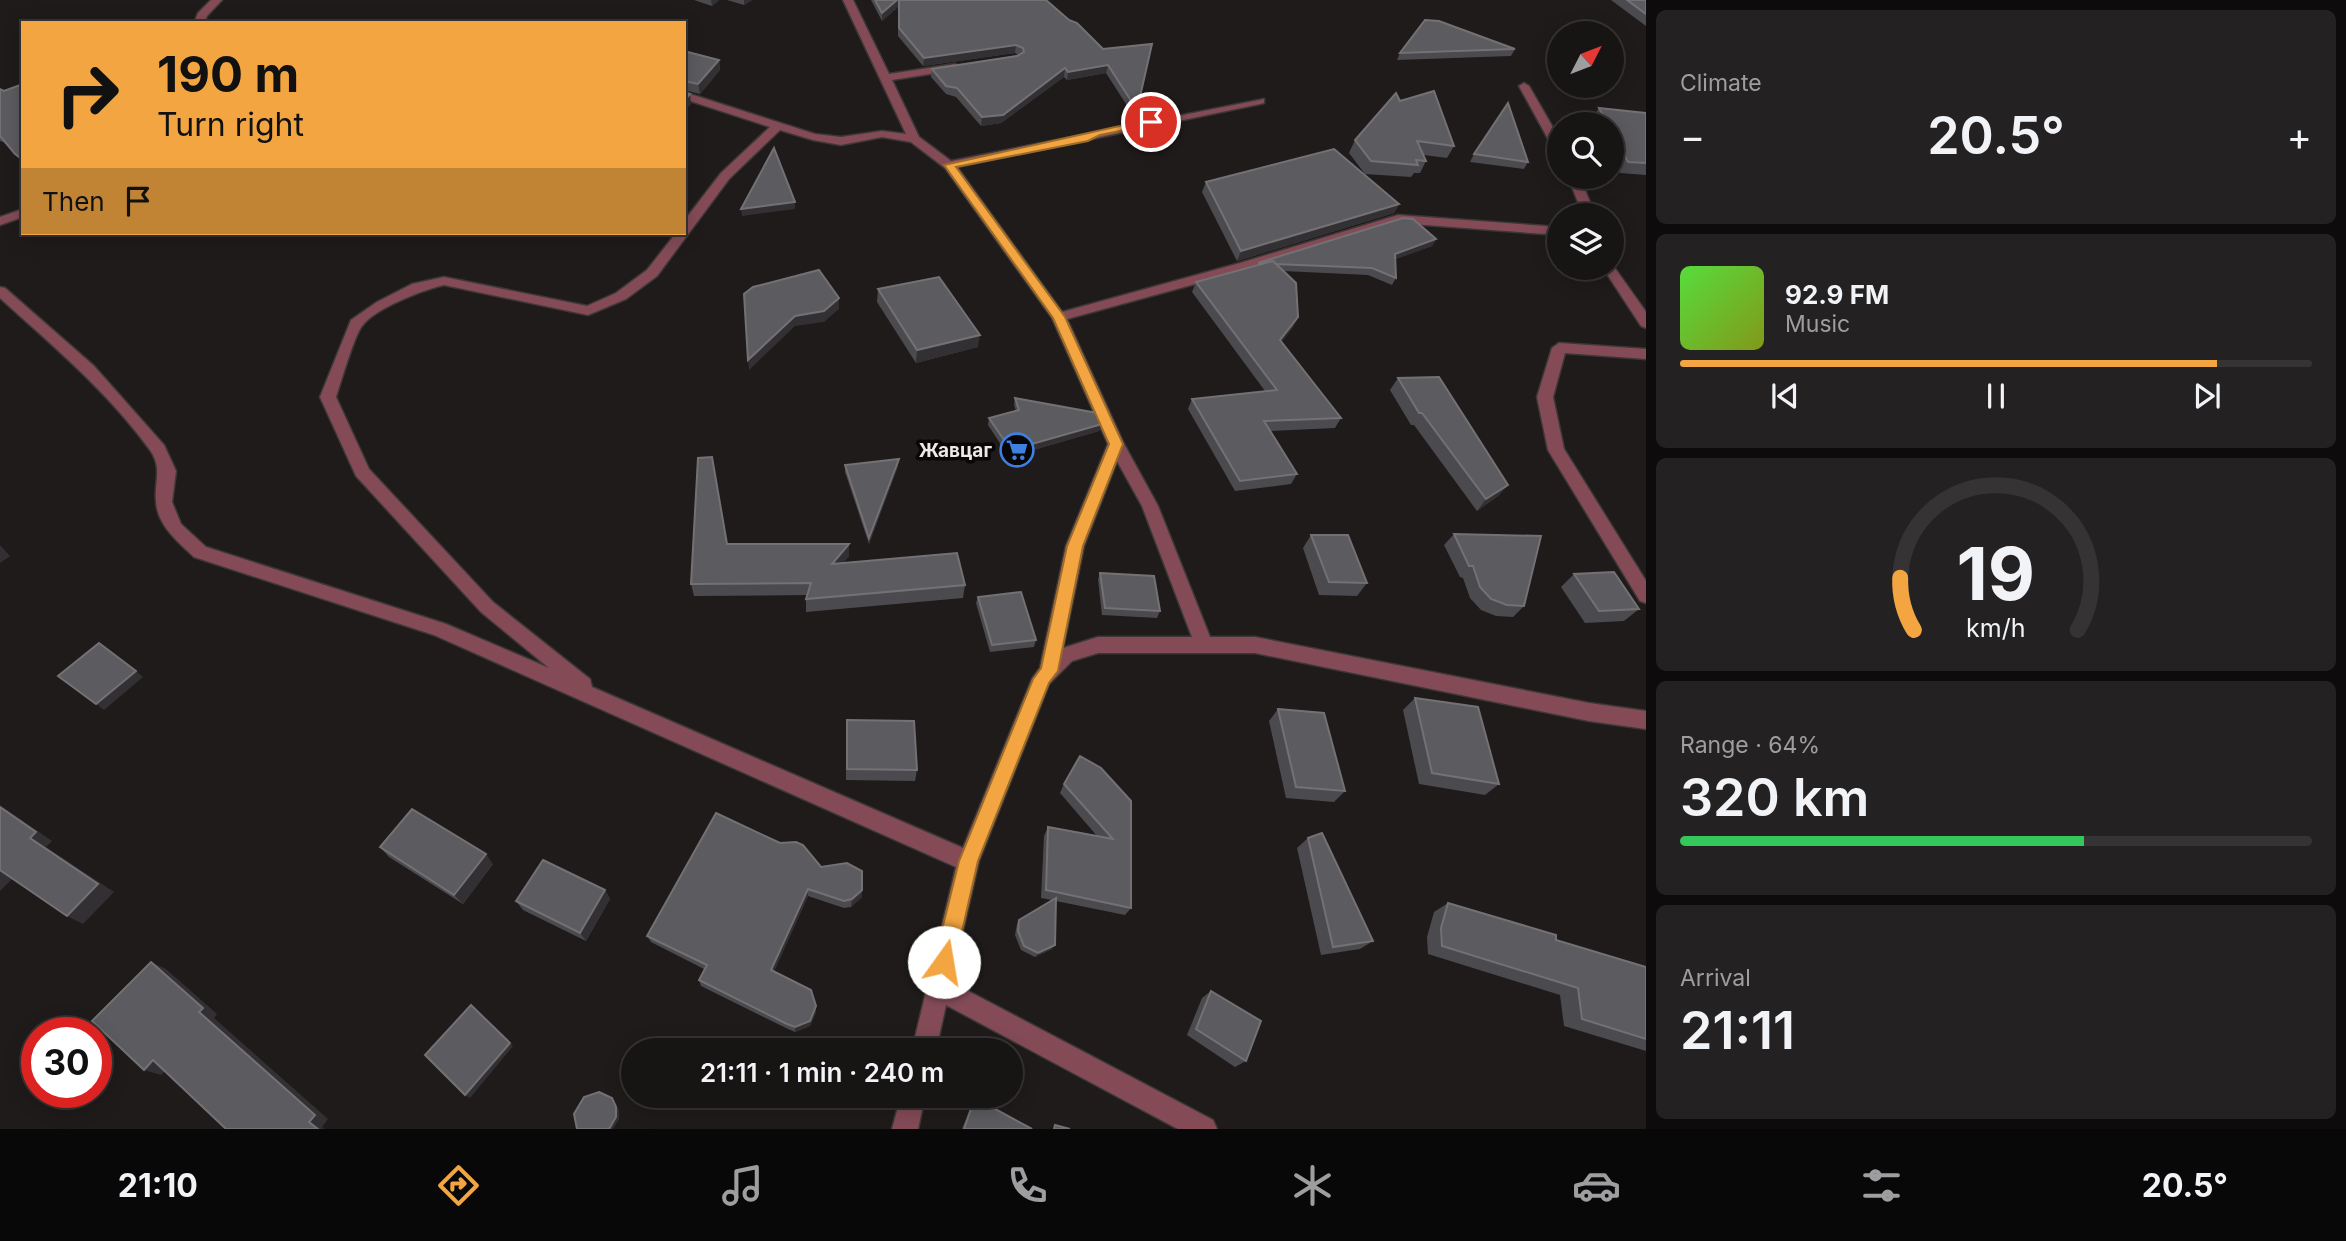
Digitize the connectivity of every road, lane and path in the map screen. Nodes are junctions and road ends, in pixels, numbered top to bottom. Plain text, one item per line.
1 (217, 0) edge
2 (848, 0) edge
3 (200, 21) edge
4 (963, 66) edge
5 (886, 78) junction
6 (1524, 86) dead end
7 (686, 96) edge
8 (1259, 102) dead end
9 (778, 125) junction
10 (1547, 127) edge
11 (914, 139) junction
12 (949, 165) junction
13 (21, 214) edge
14 (0, 221) edge
15 (686, 227) edge
16 (1547, 230) edge
17 (680, 235) edge
18 (1617, 280) edge
19 (0, 291) edge
20 (1059, 317) junction
21 (1646, 323) edge
22 (1642, 351) edge
23 (1116, 444) junction
24 (1646, 596) edge
25 (1204, 645) junction
26 (1049, 671) junction
27 (601, 700) junction
28 (1646, 720) edge
29 (968, 861) junction
30 (939, 988) junction
31 (927, 1038) edge
32 (910, 1108) edge
33 (905, 1129) edge
34 (1204, 1129) edge

1 - 3 street
2 - 5 street
4 - 5 street
5 - 11 street
6 - 10 street
7 - 9 street
8 - 12 street
9 - 11 street
9 - 15 street
11 - 12 street
12 - 20 street
13 - 14 street
16 - 20 street
17 - 27 street
18 - 21 street
19 - 27 street
20 - 23 street
22 - 24 street
23 - 25 street
23 - 26 street
25 - 26 street
25 - 28 street
26 - 29 street
27 - 29 street
29 - 30 street
30 - 31 street
30 - 34 street
32 - 33 street

